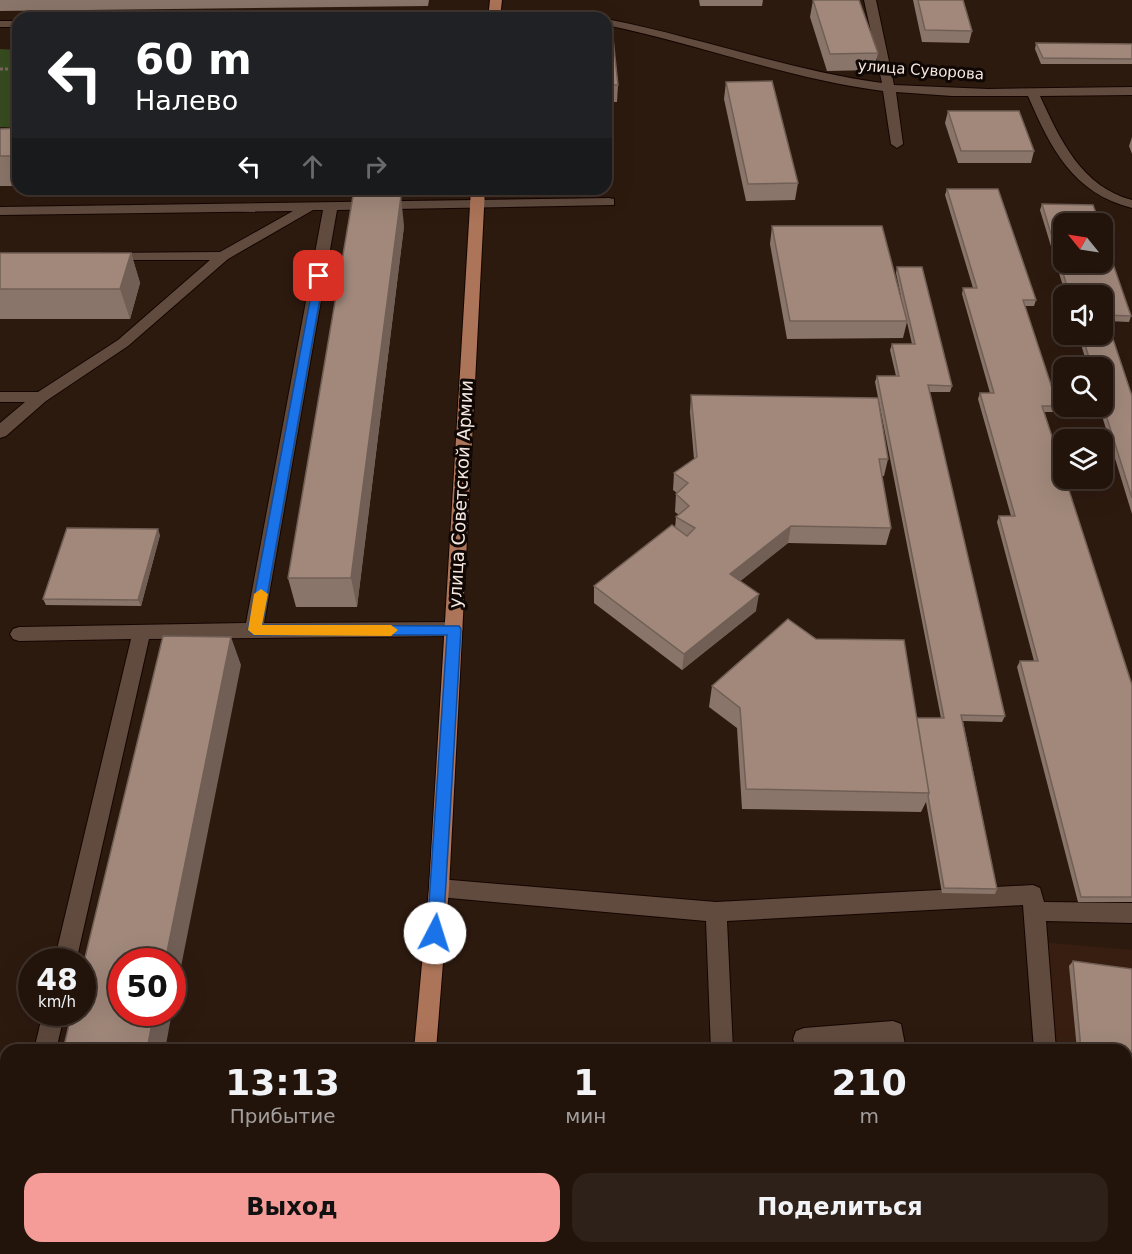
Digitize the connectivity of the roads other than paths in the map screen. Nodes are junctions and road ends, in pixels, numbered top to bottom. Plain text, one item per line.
1 (870, 0) edge
2 (612, 23) edge
3 (889, 88) junction
4 (1032, 91) junction
5 (1132, 91) edge
6 (897, 144) dead end
7 (478, 196) edge
8 (609, 202) dead end
9 (1132, 204) edge
10 (331, 205) junction
11 (310, 207) junction
12 (0, 211) edge
13 (94, 256) edge
14 (223, 256) junction
15 (0, 397) edge
16 (41, 398) junction
17 (0, 432) edge
18 (454, 629) junction
19 (254, 630) junction
20 (142, 632) junction
21 (19, 634) dead end
22 (439, 888) junction
23 (1034, 911) junction
24 (716, 912) junction
25 (1132, 913) edge
26 (68, 948) edge
27 (51, 1026) edge
28 (804, 1039) dead end
29 (46, 1044) edge
30 (425, 1044) edge
31 (722, 1044) edge
32 (894, 1044) edge
33 (1045, 1044) edge

1 - 3 street
2 - 3 street, улица Суворова
3 - 4 street, улица Суворова
3 - 6 street
4 - 5 street, улица Суворова
4 - 9 street
7 - 8 street
7 - 10 street
7 - 18 main road, улица Советской Армии
10 - 11 street
10 - 19 street
11 - 12 street
11 - 14 street
13 - 14 street
14 - 16 street
15 - 16 street
16 - 17 street
18 - 19 street
18 - 22 main road, улица Советской Армии
19 - 20 street
20 - 21 street
20 - 26 street
22 - 24 street
22 - 30 main road, улица Советской Армии
23 - 24 street
23 - 25 street
23 - 33 street
24 - 31 street
27 - 29 street
28 - 32 street

